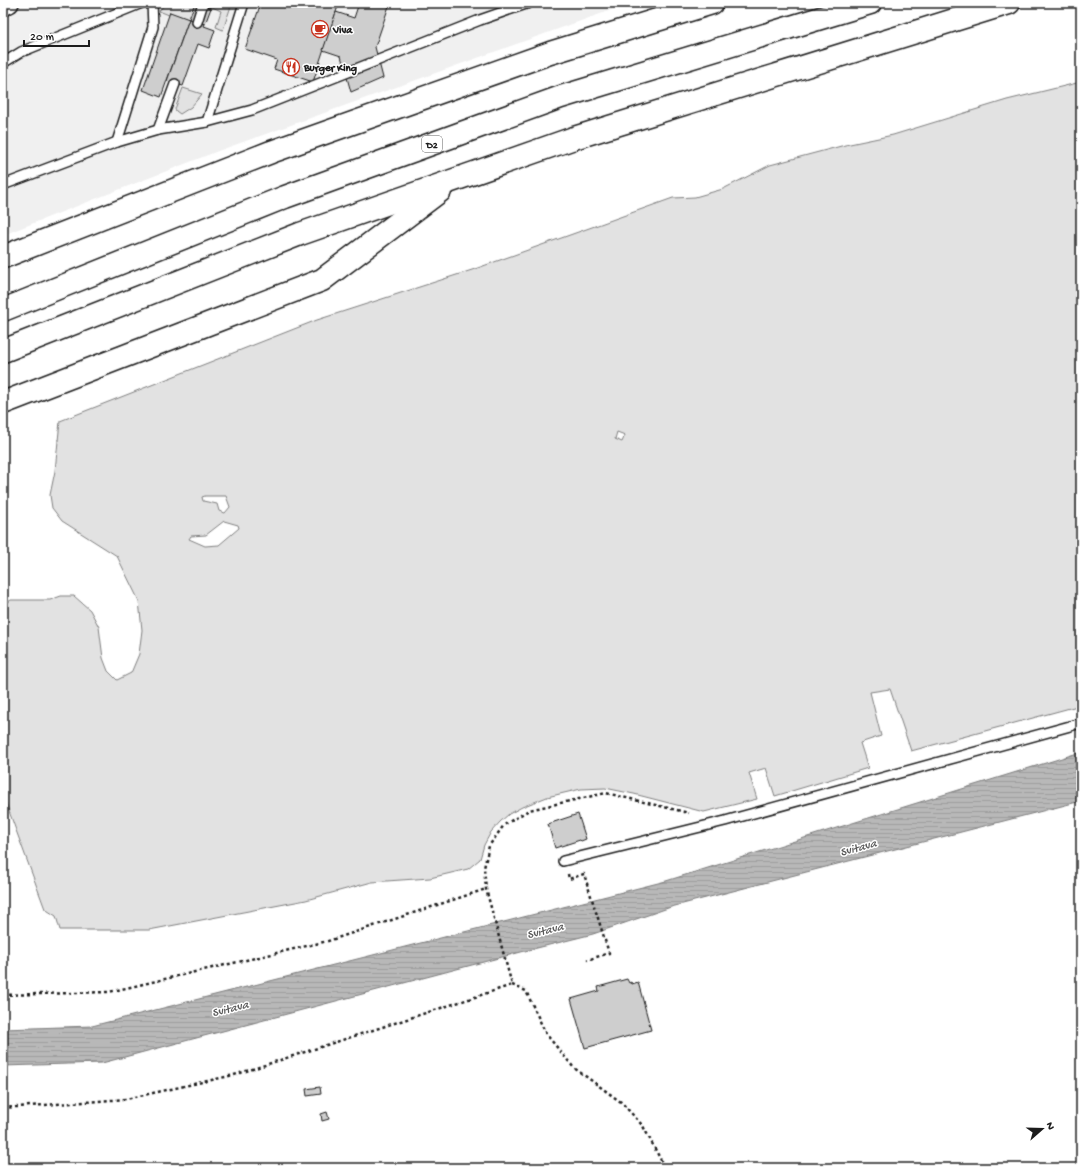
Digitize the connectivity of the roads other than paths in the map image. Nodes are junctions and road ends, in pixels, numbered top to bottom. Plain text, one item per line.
1 (8, 3) edge
2 (142, 3) edge
3 (152, 3) edge
4 (203, 3) edge
5 (244, 3) edge
6 (529, 3) edge
7 (712, 3) edge
8 (870, 3) edge
9 (1009, 3) edge
10 (3, 6) edge
11 (197, 22) dead end
12 (3, 63) edge
13 (175, 84) dead end
14 (207, 122) junction
15 (158, 130) junction
16 (117, 142) junction
17 (457, 178) junction
18 (3, 185) edge
19 (3, 257) edge
20 (3, 310) edge
21 (3, 351) edge
22 (3, 403) edge
23 (1081, 723) edge
24 (563, 861) dead end

1 - 10 street
2 - 12 lane
3 - 16 lane
4 - 11 lane
5 - 14 lane
6 - 14 lane
7 - 19 highway
8 - 20 highway, D2
9 - 17 highway
13 - 15 lane
14 - 15 lane
15 - 16 lane
16 - 18 lane
17 - 21 highway
17 - 22 highway
23 - 24 lane

